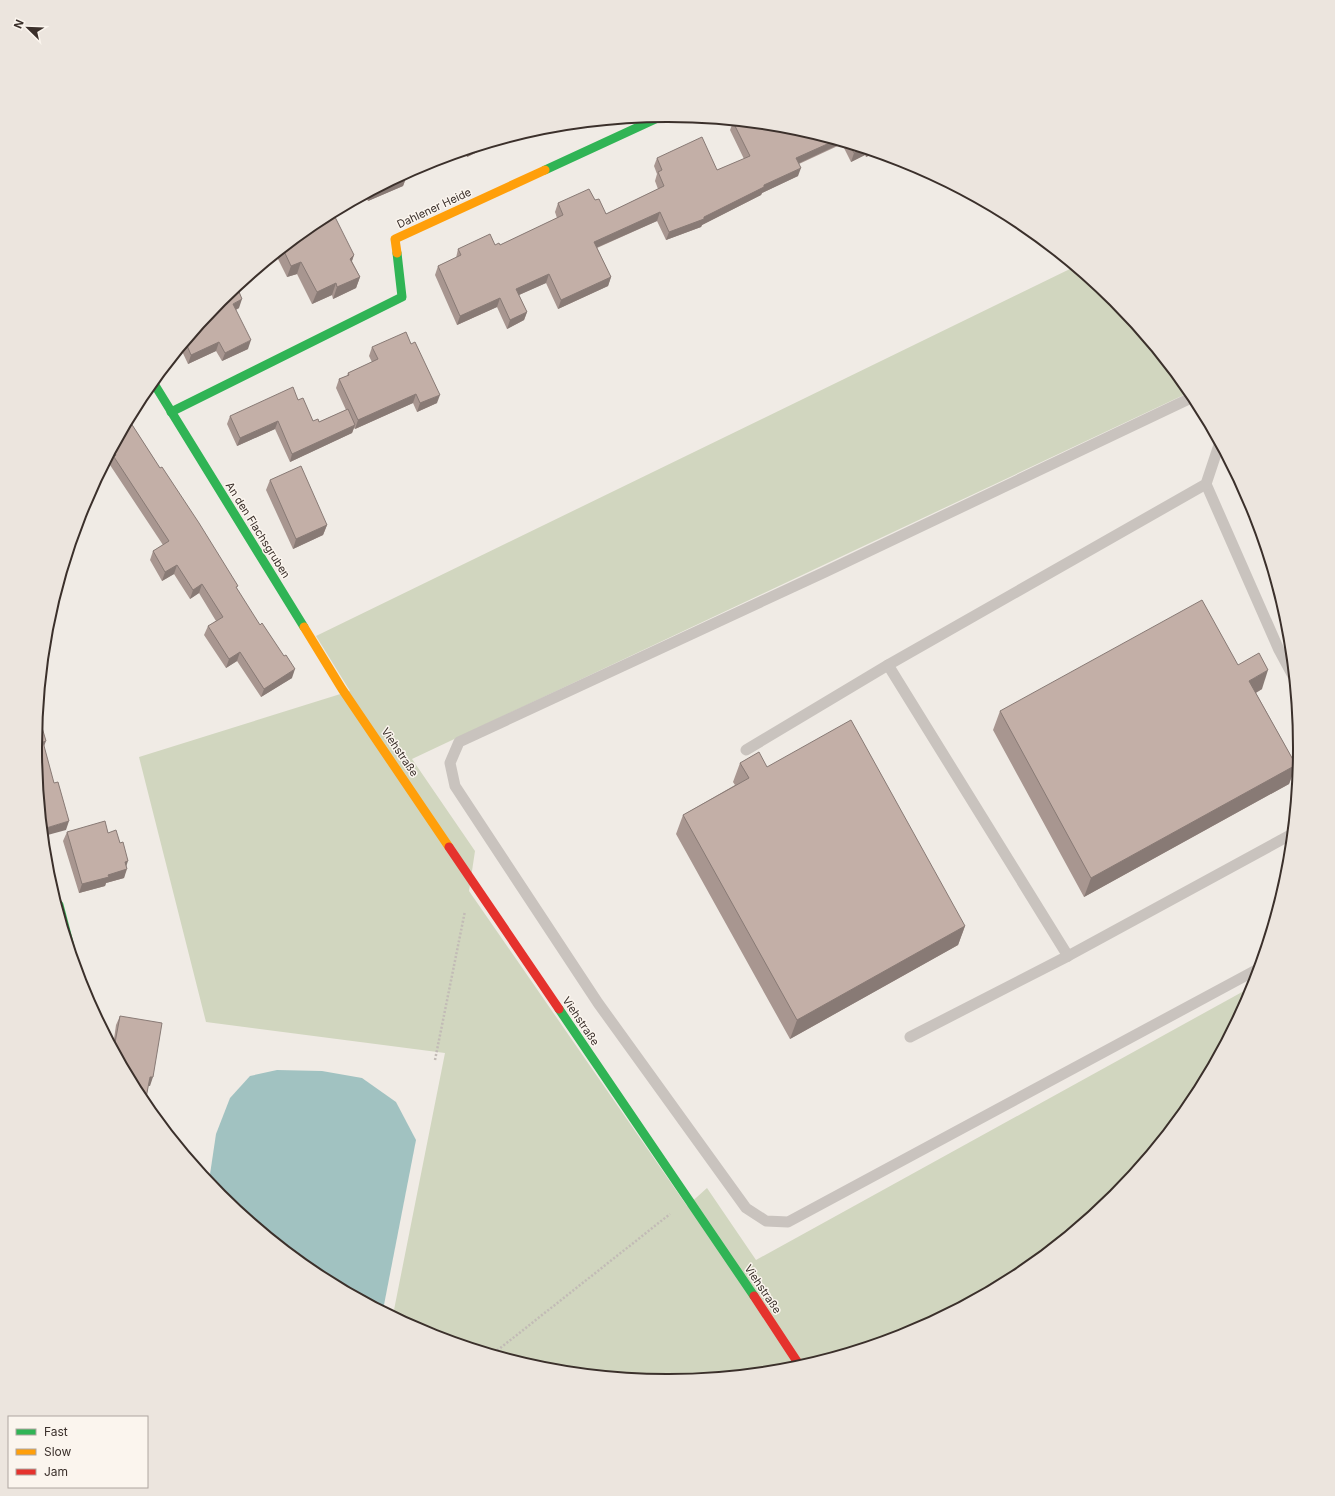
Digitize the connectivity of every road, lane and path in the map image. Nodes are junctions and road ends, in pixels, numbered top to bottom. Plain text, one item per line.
1 (647, 123) edge
2 (156, 387) edge
3 (1188, 400) edge
4 (171, 412) junction
5 (1217, 450) edge
6 (1206, 484) junction
7 (888, 665) junction
8 (1288, 667) edge
9 (342, 689) joint
10 (746, 750) dead end
11 (1287, 837) edge
12 (466, 906) dead end
13 (1068, 956) junction
14 (1251, 973) edge
15 (910, 1037) dead end
16 (435, 1060) dead end
17 (688, 1200) junction
18 (498, 1350) edge
19 (796, 1360) edge

1 - 4 street, Dahlener Heide
2 - 4 street, An den Flachsgruben
3 - 14 lane
4 - 9 street, An den Flachsgruben
5 - 6 lane
6 - 7 lane
6 - 8 lane
7 - 10 lane
7 - 13 lane
9 - 17 street, Viehstraße
11 - 13 lane
12 - 16 path
13 - 15 lane
17 - 18 path
17 - 19 street, Viehstraße

